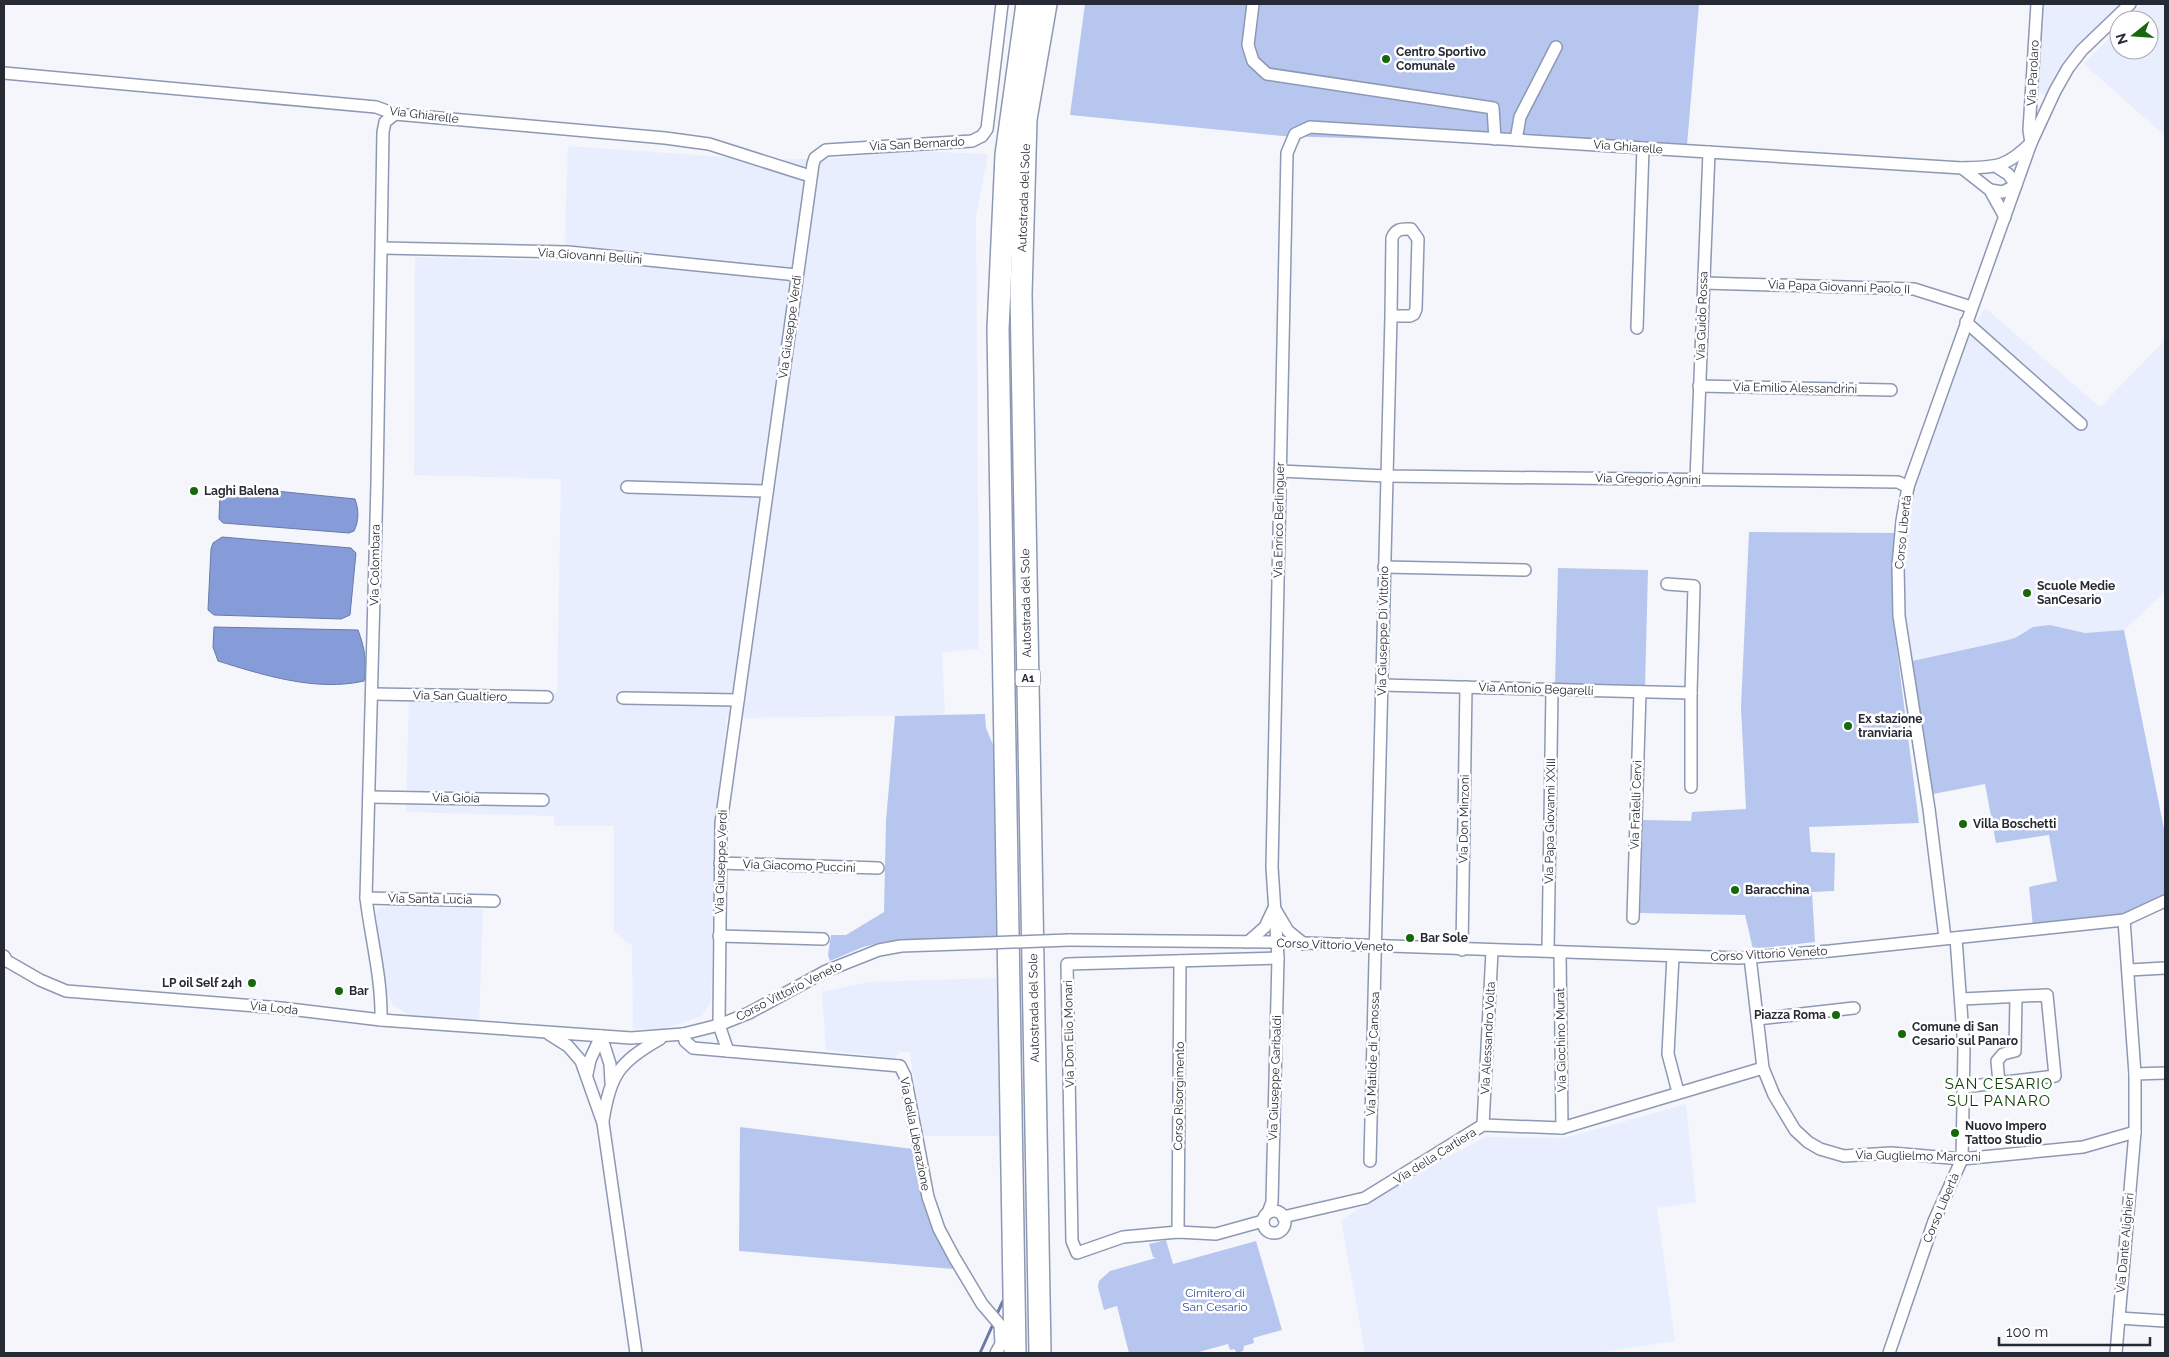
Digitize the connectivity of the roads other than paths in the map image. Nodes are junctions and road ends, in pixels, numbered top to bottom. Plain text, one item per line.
1 (1002, 4) edge
2 (1027, 4) edge
3 (1046, 4) edge
4 (1253, 4) edge
5 (2037, 4) edge
6 (2130, 4) edge
7 (1556, 47) dead end
8 (4, 73) edge
9 (395, 114) junction
10 (1295, 134) joint
11 (1495, 139) junction
12 (1516, 140) junction
13 (2031, 143) junction
14 (1643, 148) junction
15 (1709, 152) junction
16 (813, 164) joint
17 (1962, 168) junction
18 (1997, 168) junction
19 (810, 176) junction
20 (2016, 185) junction
21 (1990, 190) junction
22 (2005, 217) junction
23 (382, 248) junction
24 (797, 275) junction
25 (1704, 283) junction
26 (1971, 306) junction
27 (1391, 316) junction
28 (1966, 322) junction
29 (1637, 328) dead end
30 (1699, 386) junction
31 (1891, 390) dead end
32 (2081, 424) dead end
33 (1280, 471) junction
34 (1386, 476) junction
35 (1696, 480) junction
36 (627, 487) dead end
37 (1908, 487) junction
38 (767, 491) junction
39 (1384, 567) junction
40 (1525, 570) dead end
41 (1667, 584) dead end
42 (1382, 685) junction
43 (1466, 687) junction
44 (1552, 690) junction
45 (1640, 692) junction
46 (1691, 693) junction
47 (372, 694) junction
48 (547, 697) dead end
49 (623, 698) dead end
50 (738, 700) junction
51 (1690, 787) dead end
52 (370, 797) junction
53 (543, 800) dead end
54 (720, 863) junction
55 (878, 868) dead end
56 (366, 898) junction
57 (494, 901) dead end
58 (2165, 901) edge
59 (1274, 907) junction
60 (1633, 918) dead end
61 (2124, 920) junction
62 (719, 936) junction
63 (1951, 938) junction
64 (823, 940) dead end
65 (1248, 942) junction
66 (1276, 942) junction
67 (1304, 944) junction
68 (1377, 947) junction
69 (1462, 950) junction
70 (1492, 950) junction
71 (1548, 951) junction
72 (1560, 952) junction
73 (1673, 956) junction
74 (1750, 957) junction
75 (1278, 958) junction
76 (5, 959) edge
77 (1180, 961) junction
78 (2165, 968) edge
79 (2129, 970) junction
80 (2016, 996) junction
81 (1962, 999) junction
82 (1854, 1008) dead end
83 (1757, 1019) junction
84 (381, 1020) junction
85 (719, 1025) junction
86 (547, 1033) junction
87 (682, 1034) junction
88 (601, 1036) junction
89 (664, 1037) junction
90 (728, 1051) junction
91 (1763, 1068) junction
92 (2165, 1073) edge
93 (587, 1074) junction
94 (2135, 1074) junction
95 (1999, 1083) junction
96 (611, 1084) junction
97 (1964, 1088) junction
98 (1678, 1092) dead end
99 (603, 1123) junction
100 (1483, 1125) junction
101 (1562, 1128) junction
102 (2135, 1132) junction
103 (1962, 1159) junction
104 (1370, 1161) dead end
105 (1283, 1216) junction
106 (1266, 1217) junction
107 (1178, 1232) junction
108 (2119, 1318) junction
109 (2165, 1320) edge
110 (636, 1353) edge
111 (996, 1353) edge
112 (1015, 1353) edge
113 (1040, 1353) edge
114 (1889, 1353) edge
115 (2116, 1353) edge

1 - 16 street, Via San Bernardo
2 - 112 highway, Autostrada del Sole / A1
3 - 113 highway, Autostrada del Sole / A1
4 - 11 street
5 - 13 street, Via Parolaro
6 - 13 street, Corso Libertà
7 - 12 street
8 - 9 street, Via Ghiarelle
9 - 19 street, Via Ghiarelle
9 - 23 street, Via Colombara
10 - 11 street, Via Ghiarelle
10 - 33 street, Via Enrico Berlinguer
11 - 12 street, Via Ghiarelle
12 - 14 street, Via Ghiarelle
13 - 18 street
13 - 20 street, Corso Libertà
14 - 15 street, Via Ghiarelle
14 - 29 street
15 - 17 street, Via Ghiarelle
15 - 25 street, Via Guido Rossa
16 - 19 street, Via Giuseppe Verdi
17 - 18 street, Via Ghiarelle
17 - 21 street
18 - 20 street
19 - 24 street, Via Giuseppe Verdi
20 - 21 street
20 - 22 street, Corso Libertà
21 - 22 street
22 - 26 street, Corso Libertà
23 - 24 street, Via Giovanni Bellini
23 - 47 street, Via Colombara
24 - 38 street, Via Giuseppe Verdi
25 - 26 street, Via Papa Giovanni Paolo II
25 - 30 street, Via Guido Rossa
26 - 28 street, Corso Libertà
27 - 27 street, Via Giuseppe Di Vittorio
27 - 34 street, Via Giuseppe Di Vittorio
28 - 32 street
28 - 37 street, Corso Libertà
30 - 31 street, Via Emilio Alessandrini
30 - 35 street, Via Guido Rossa
33 - 34 street, Via Gregorio Agnini
33 - 59 street, Via Enrico Berlinguer
34 - 35 street, Via Gregorio Agnini
34 - 39 street, Via Giuseppe Di Vittorio
35 - 37 street, Via Gregorio Agnini
36 - 38 street
37 - 63 street, Corso Libertà
38 - 50 street, Via Giuseppe Verdi
39 - 40 street
39 - 42 street, Via Giuseppe Di Vittorio
41 - 46 street
42 - 43 street, Via Antonio Begarelli
42 - 68 street, Via Giuseppe Di Vittorio
43 - 44 street, Via Antonio Begarelli
43 - 69 street, Via Don Minzoni
44 - 45 street, Via Antonio Begarelli
44 - 71 street, Via Papa Giovanni XXIII
45 - 46 street, Via Antonio Begarelli
45 - 60 street, Via Fratelli Cervi
46 - 51 street
47 - 48 street, Via San Gualtiero
47 - 52 street, Via Colombara
49 - 50 street
50 - 54 street, Via Giuseppe Verdi
52 - 53 street, Via Gioia
52 - 56 street, Via Colombara
54 - 55 street, Via Giacomo Puccini
54 - 62 street, Via Giuseppe Verdi
56 - 57 street, Via Santa Lucia
56 - 84 street, Via Colombara
58 - 61 street, Corso Vittorio Veneto
59 - 65 street
59 - 66 street, Via Enrico Berlinguer
59 - 67 street, Via Enrico Berlinguer
61 - 63 street, Corso Vittorio Veneto
61 - 79 street
62 - 64 street
62 - 85 street, Via Giuseppe Verdi
63 - 74 street, Corso Vittorio Veneto
63 - 81 street, Corso Libertà
65 - 66 street, Corso Vittorio Veneto
65 - 85 street, Corso Vittorio Veneto, bridge
66 - 67 street, Corso Vittorio Veneto
66 - 75 street, Via Giuseppe Garibaldi
67 - 68 street, Corso Vittorio Veneto
68 - 69 street, Corso Vittorio Veneto
68 - 104 street, Via Matilde di Canossa
69 - 70 street, Corso Vittorio Veneto
70 - 71 street, Corso Vittorio Veneto
70 - 100 street, Via Alessandro Volta
71 - 72 street, Corso Vittorio Veneto
72 - 73 street, Corso Vittorio Veneto
72 - 101 street, Via Giochino Murat
73 - 74 street, Corso Vittorio Veneto
73 - 98 street
74 - 83 street, Via Guglielmo Marconi
75 - 77 street, Via Don Elio Monari
75 - 106 street, Via Giuseppe Garibaldi
76 - 84 street, Via Loda
77 - 107 street, Corso Risorgimento
77 - 107 street, Via Don Elio Monari
78 - 79 street
79 - 94 street
80 - 81 street
80 - 95 street
80 - 95 street
81 - 97 street, Corso Libertà
82 - 83 street
83 - 91 street, Via Guglielmo Marconi
84 - 86 street, Via Loda
85 - 87 street, Corso Vittorio Veneto
85 - 90 street
86 - 88 street, Corso Vittorio Veneto
86 - 93 street
87 - 89 street, Corso Vittorio Veneto
87 - 90 street, Via della Liberazione
88 - 89 street, Corso Vittorio Veneto
88 - 93 street
88 - 96 street
89 - 96 street
90 - 111 street, Via della Liberazione
91 - 101 street, Via della Cartiera
91 - 103 street, Via Guglielmo Marconi
92 - 94 street
93 - 99 street
94 - 102 street
95 - 97 street
96 - 99 street
97 - 103 street, Corso Libertà
99 - 110 street
100 - 101 street, Via della Cartiera
100 - 105 street, Via della Cartiera
102 - 103 street, Via Guglielmo Marconi
102 - 108 street, Via Dante Alighieri
103 - 114 street, Corso Libertà
105 - 106 street
105 - 106 street
106 - 107 street
108 - 109 street
108 - 115 street, Via Dante Alighieri

